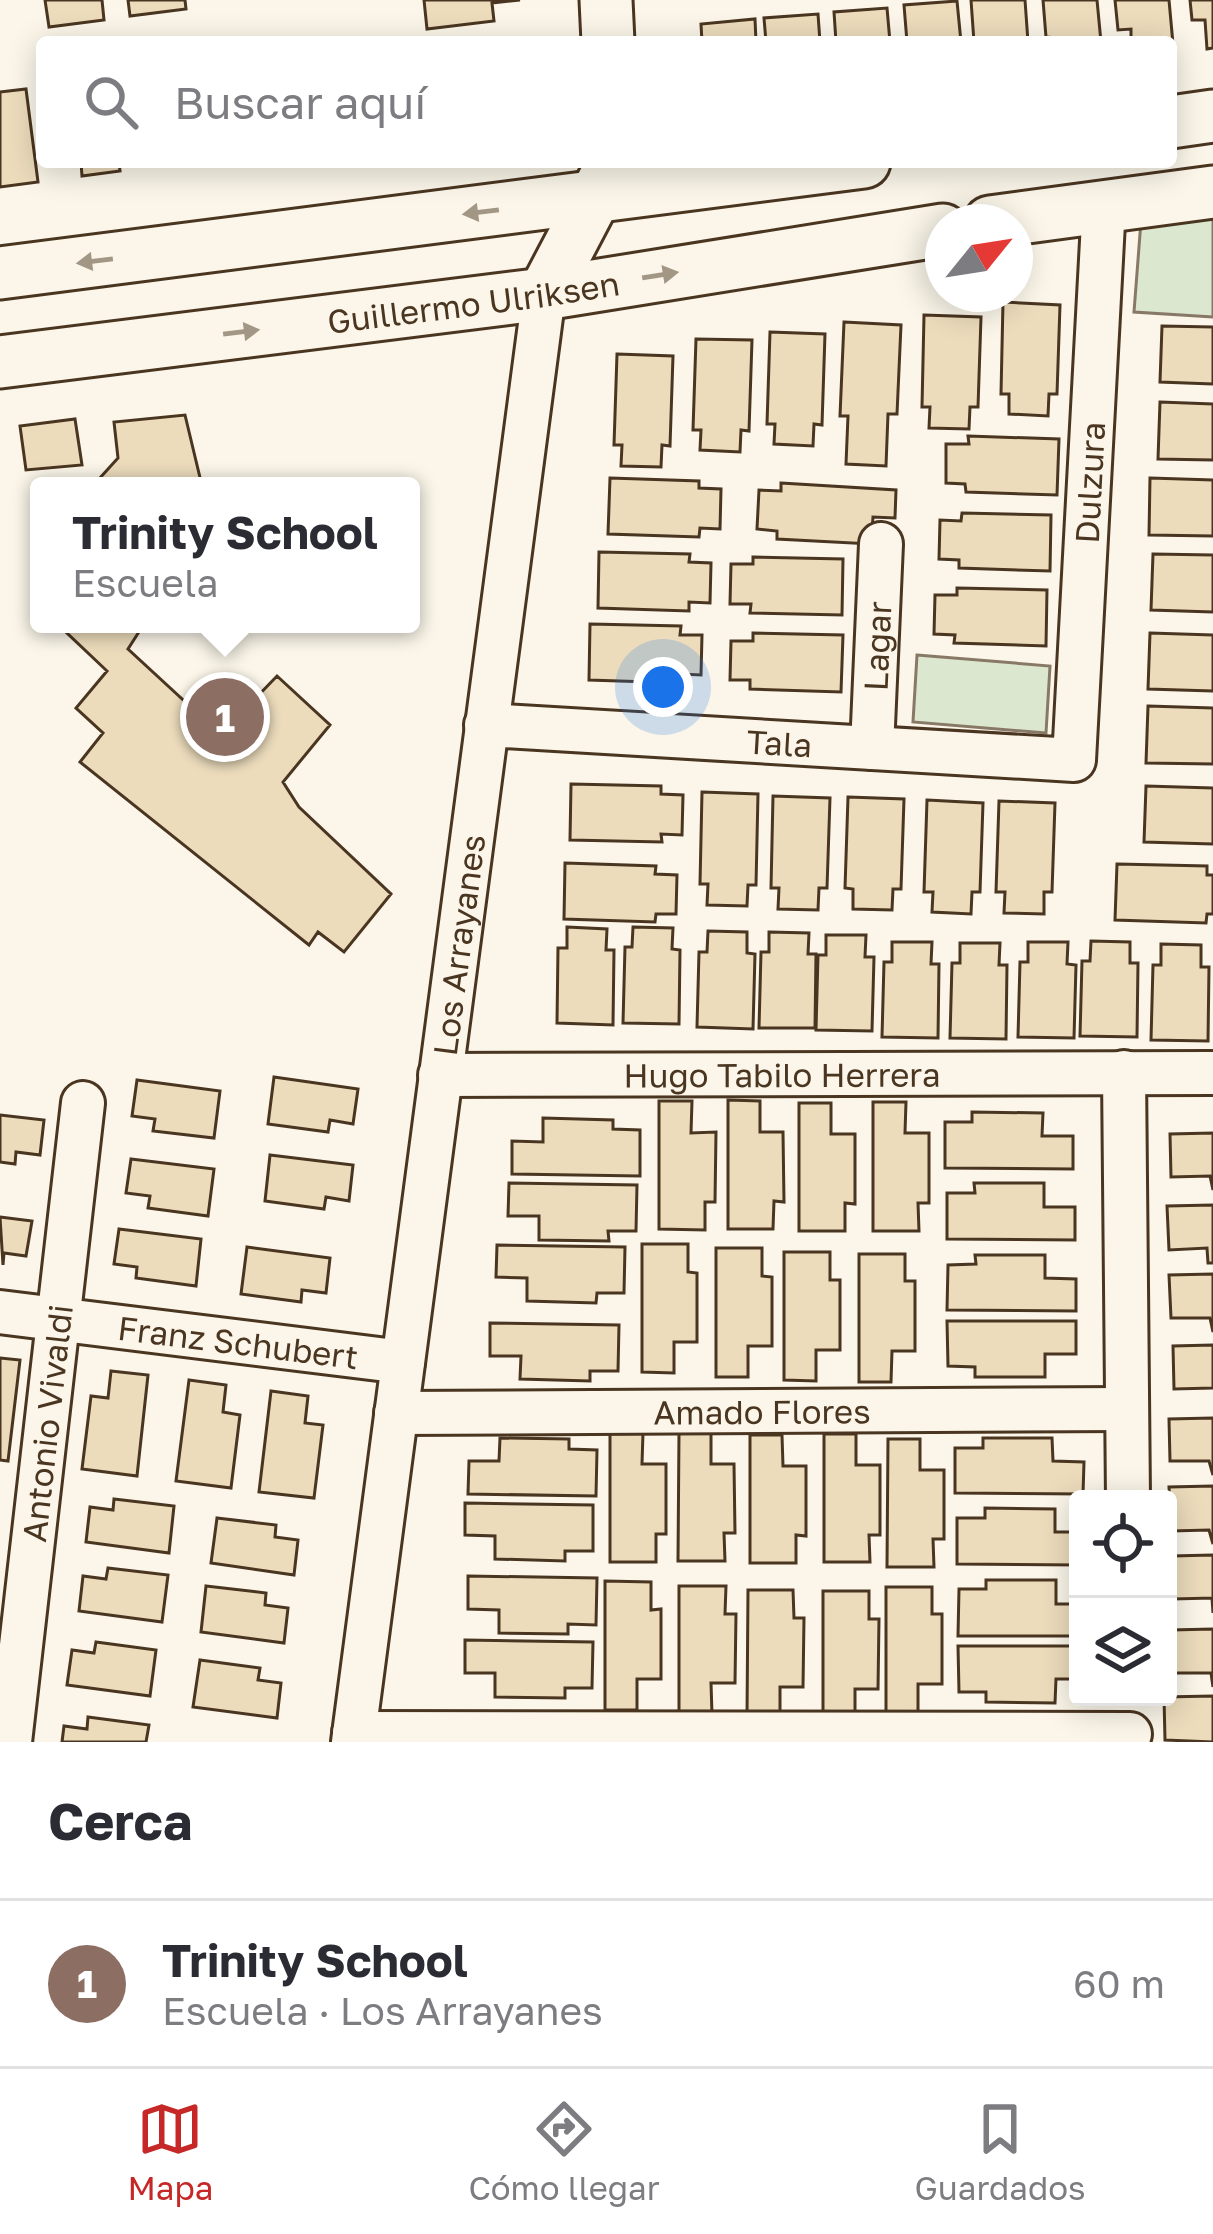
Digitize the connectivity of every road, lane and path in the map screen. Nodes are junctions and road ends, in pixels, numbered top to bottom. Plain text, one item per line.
1 (606, 0) edge
2 (608, 36) edge
3 (1213, 116) edge
4 (1177, 121) edge
5 (778, 168) edge
6 (605, 180) edge
7 (1213, 192) edge
8 (1104, 204) junction
9 (1033, 215) edge
10 (925, 233) edge
11 (0, 273) edge
12 (544, 294) junction
13 (0, 362) edge
14 (881, 544) dead end
15 (486, 725) junction
16 (872, 748) junction
17 (1074, 760) joint
18 (1124, 1072) junction
19 (1213, 1073) edge
20 (440, 1075) junction
21 (83, 1103) dead end
22 (0, 1312) edge
23 (56, 1320) junction
24 (403, 1361) junction
25 (1127, 1409) junction
26 (396, 1413) junction
27 (1128, 1490) edge
28 (1130, 1725) edge
29 (353, 1737) edge
30 (10, 1742) edge

1 - 2 street
3 - 4 street
5 - 6 street
6 -> 11 street
6 - 12 street, Los Arrayanes
7 - 8 street
8 - 9 street
8 - 17 street, Dulzura
12 -> 10 street, Guillermo Ulriksen
13 -> 12 street, Guillermo Ulriksen
12 - 15 street, Los Arrayanes
14 - 16 street, Lagar
15 - 16 street, Tala
15 - 20 street, Los Arrayanes
16 - 17 street, Tala
18 - 19 street, Hugo Tabilo Herrera
18 - 20 street, Hugo Tabilo Herrera
18 - 25 street
20 - 24 street, Los Arrayanes
21 - 23 street, Antonio Vivaldi
22 - 23 street, Franz Schubert
23 - 24 street, Franz Schubert
23 - 30 street, Antonio Vivaldi
24 - 26 street, Los Arrayanes
25 - 26 street, Amado Flores
25 - 27 street
26 - 29 street, Los Arrayanes
28 - 29 street

